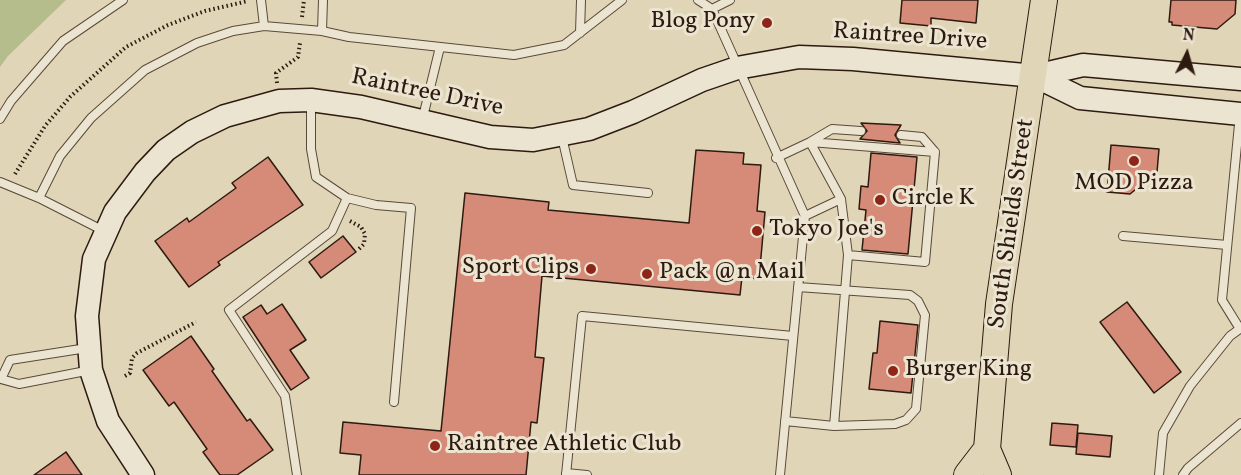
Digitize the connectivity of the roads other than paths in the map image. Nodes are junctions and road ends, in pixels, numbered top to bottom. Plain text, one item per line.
1 (123, 0) edge
2 (261, 0) edge
3 (323, 0) edge
4 (582, 0) edge
5 (622, 0) edge
6 (698, 0) edge
7 (730, 0) edge
8 (1044, 0) edge
9 (712, 9) junction
10 (264, 26) junction
11 (322, 31) junction
12 (580, 33) junction
13 (440, 47) junction
14 (737, 68) junction
15 (1035, 76) junction
16 (1241, 80) edge
17 (311, 100) junction
18 (1240, 114) edge
19 (0, 119) edge
20 (422, 121) junction
21 (861, 131) dead end
22 (901, 135) dead end
23 (562, 136) junction
24 (810, 142) junction
25 (935, 152) junction
26 (776, 158) junction
27 (0, 182) edge
28 (648, 193) dead end
29 (39, 198) junction
30 (347, 198) junction
31 (841, 199) junction
32 (805, 216) junction
33 (106, 232) junction
34 (1123, 236) dead end
35 (1227, 245) junction
36 (848, 255) junction
37 (798, 287) junction
38 (846, 289) junction
39 (1240, 329) edge
40 (793, 336) junction
41 (87, 348) junction
42 (91, 370) junction
43 (0, 379) edge
44 (394, 402) dead end
45 (785, 421) junction
46 (1241, 423) edge
47 (834, 426) junction
48 (987, 449) junction
49 (566, 474) edge
50 (144, 475) edge
51 (297, 475) edge
52 (587, 475) edge
53 (780, 475) edge
54 (967, 475) edge
55 (998, 475) edge
56 (1159, 475) edge
57 (1183, 475) edge

1 - 19 lane
2 - 10 lane
3 - 11 lane
4 - 12 lane
5 - 12 lane
6 - 9 lane
7 - 9 lane
8 - 15 main road, South Shields Street
9 - 14 lane
10 - 11 lane
10 - 29 lane
11 - 13 lane
12 - 13 lane
13 - 20 lane
14 - 15 street, Raintree Drive
14 - 23 street, Raintree Drive
14 - 26 lane
15 - 16 street
15 - 18 street
15 - 48 main road, South Shields Street
17 - 20 street, Raintree Drive
17 - 30 lane
17 - 33 street, Raintree Drive
18 - 35 lane
20 - 23 street, Raintree Drive
21 - 24 lane
22 - 25 lane
23 - 28 lane
24 - 25 lane
24 - 26 lane
24 - 31 lane
25 - 36 lane
26 - 32 lane
27 - 29 lane
29 - 33 lane
30 - 44 lane
30 - 51 lane
31 - 32 lane
31 - 36 lane
32 - 37 lane
33 - 41 street, Raintree Drive
34 - 35 lane
35 - 39 lane
36 - 38 lane
37 - 38 lane
37 - 40 lane
38 - 47 lane
38 - 47 lane
39 - 56 lane
40 - 45 lane
40 - 49 lane
41 - 42 street, Raintree Drive
41 - 43 lane
42 - 43 lane
42 - 50 street, Raintree Drive
45 - 47 lane
45 - 53 lane
46 - 57 lane
48 - 54 main road
48 - 55 main road, South Shields Street
49 - 52 lane

